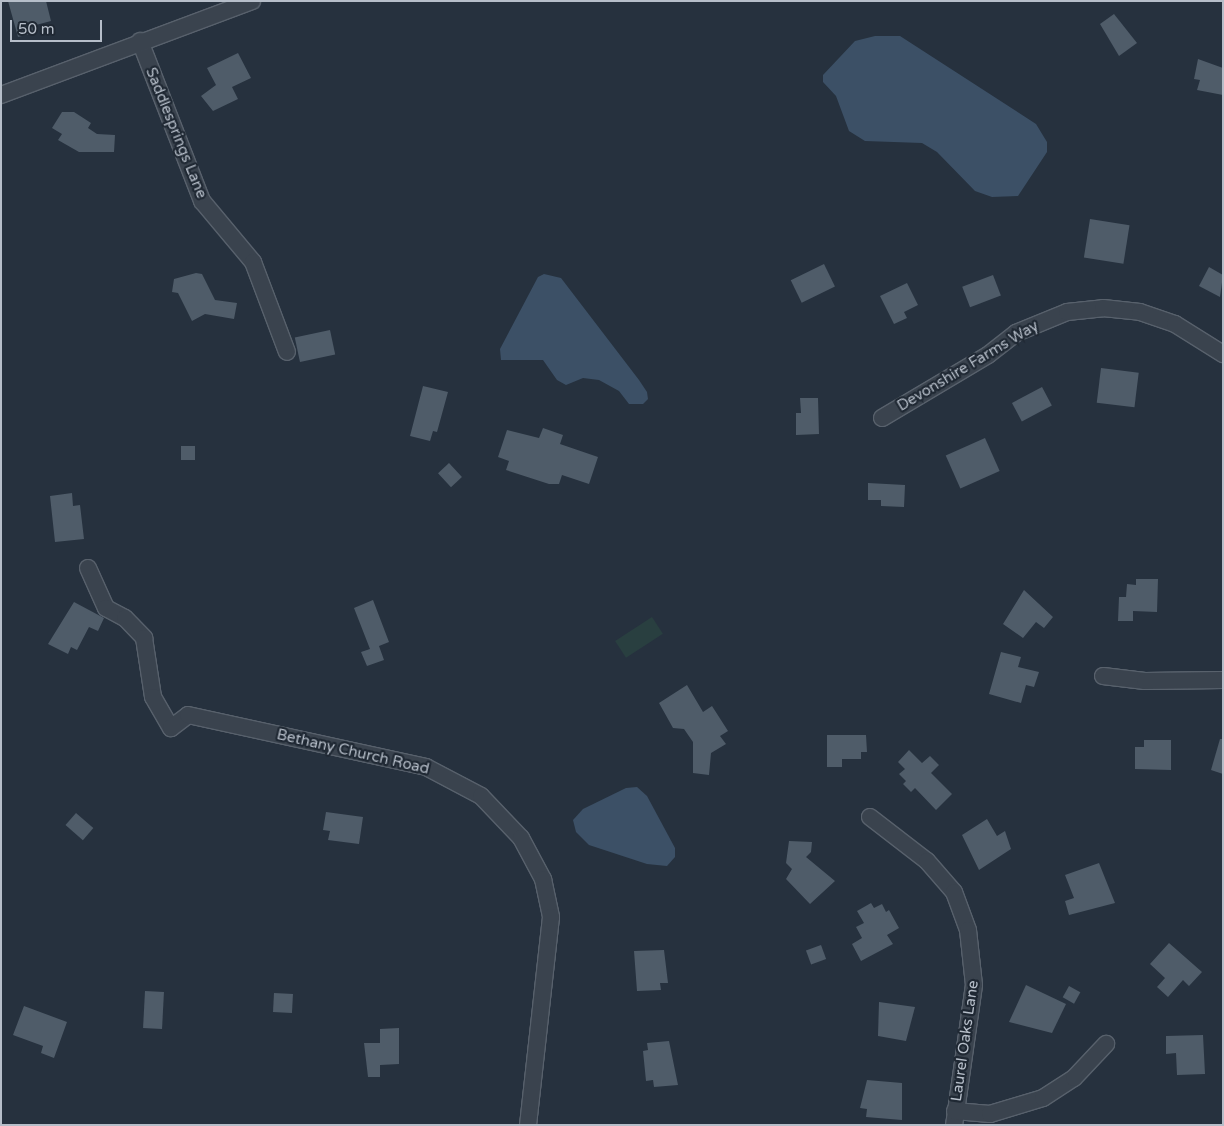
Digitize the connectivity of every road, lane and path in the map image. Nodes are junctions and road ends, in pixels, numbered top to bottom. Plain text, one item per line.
1 (252, 1) edge
2 (140, 41) junction
3 (1, 95) edge
4 (287, 352) dead end
5 (1223, 354) edge
6 (882, 418) dead end
7 (88, 568) dead end
8 (1103, 676) dead end
9 (1223, 680) edge
10 (870, 818) dead end
11 (1106, 1044) dead end
12 (955, 1118) edge
13 (528, 1125) edge

1 - 2 street
2 - 3 street
2 - 4 street, Saddlesprings Lane
5 - 6 street, Devonshire Farms Way
7 - 13 street, Bethany Church Road
8 - 9 street
10 - 12 street, Laurel Oaks Lane
11 - 12 street

